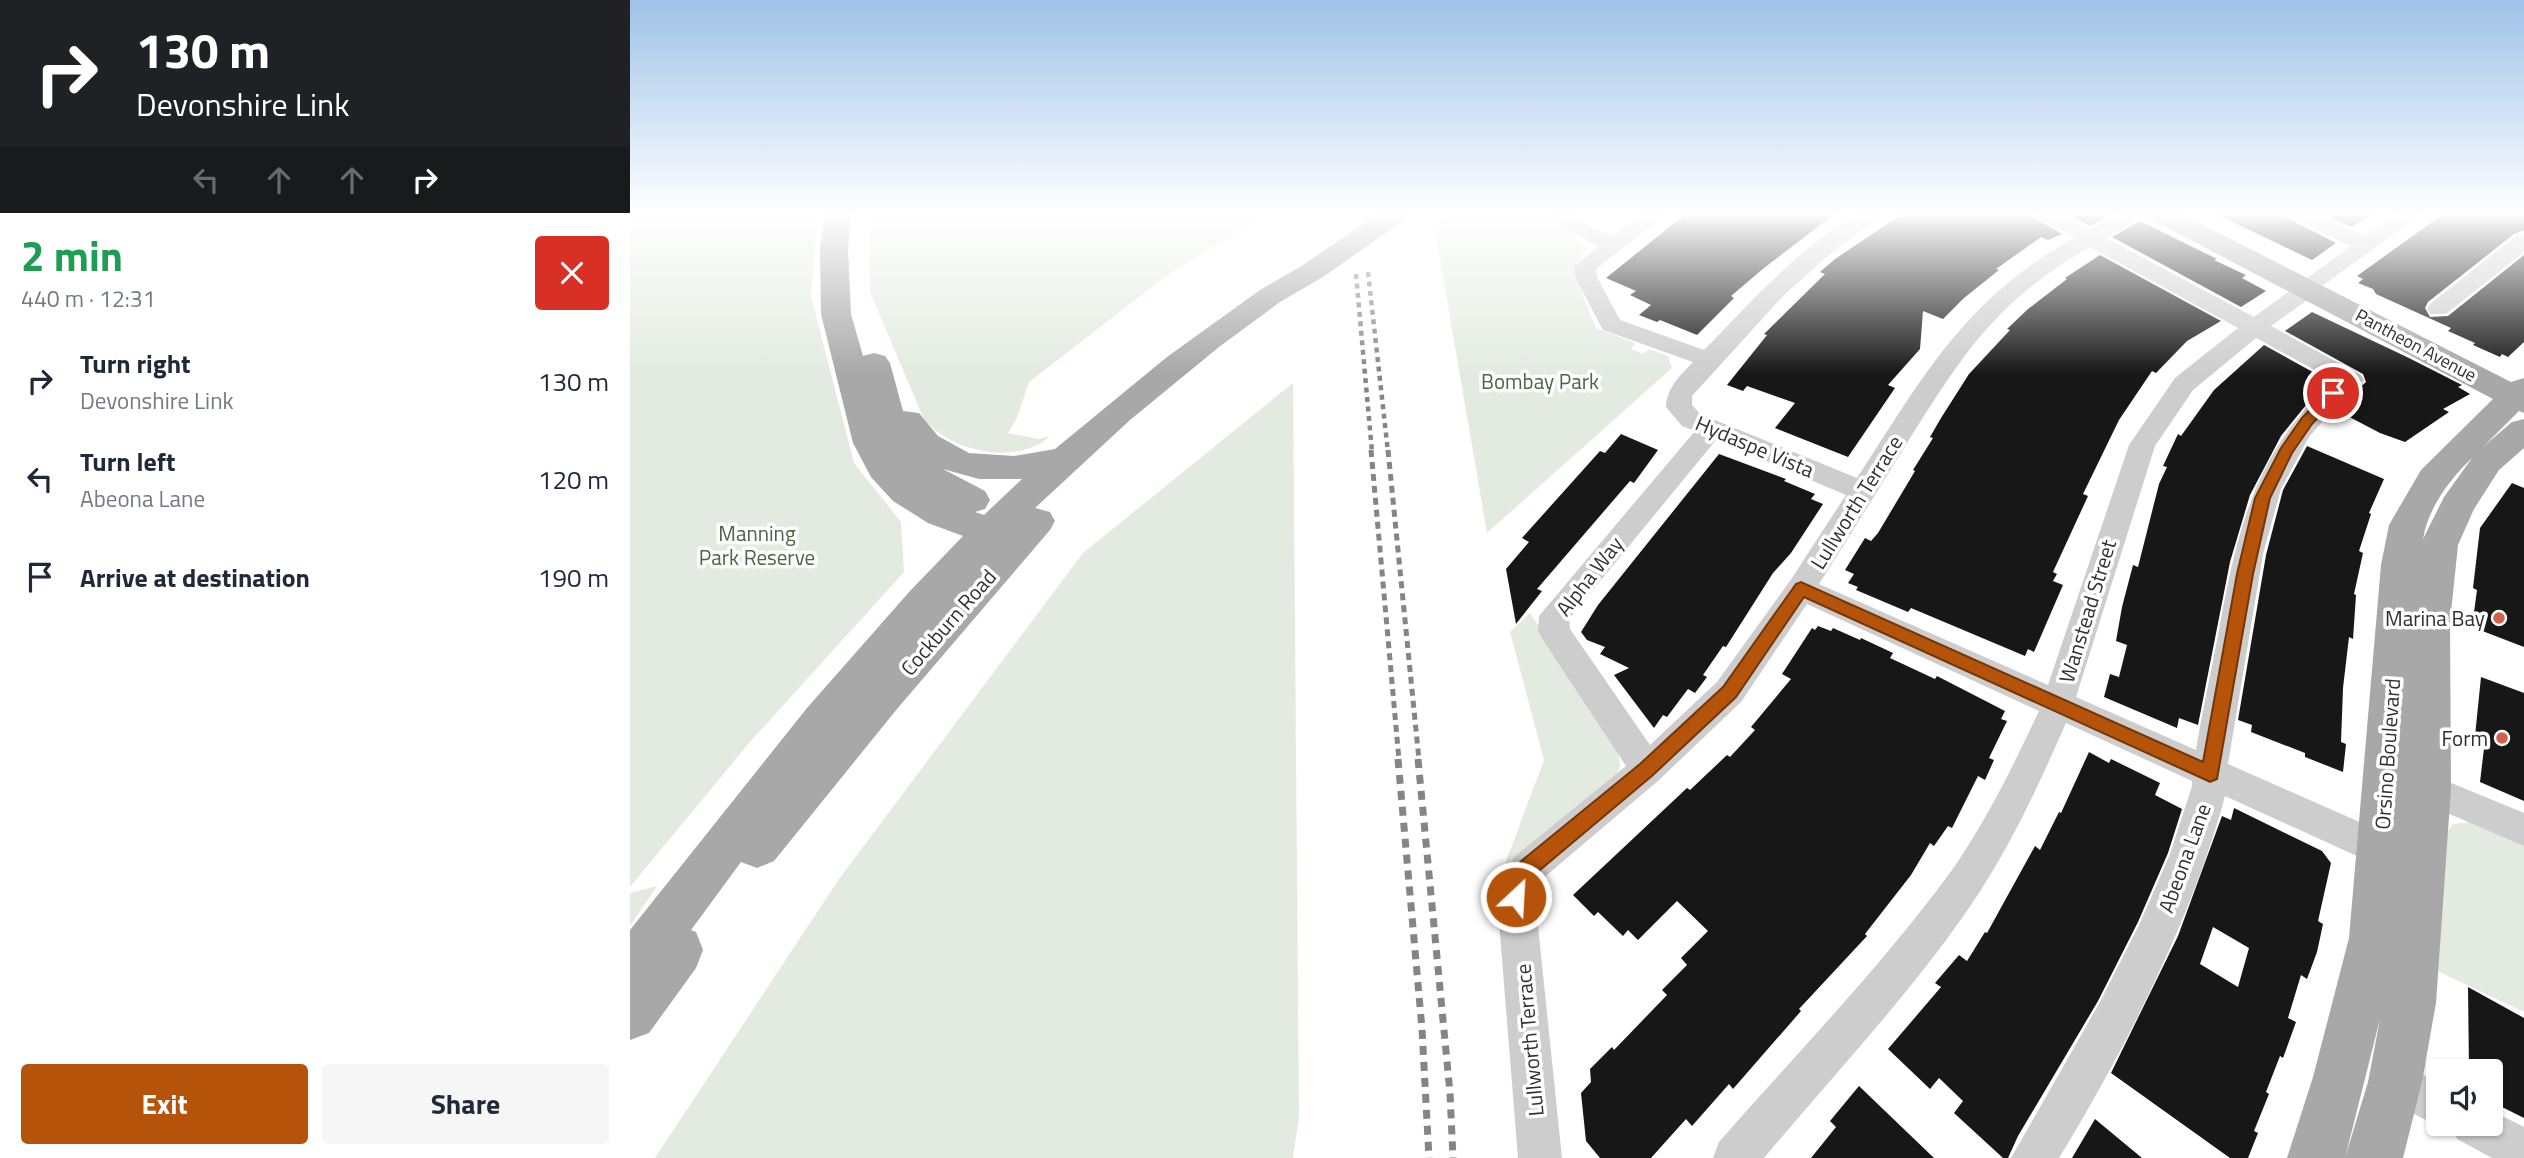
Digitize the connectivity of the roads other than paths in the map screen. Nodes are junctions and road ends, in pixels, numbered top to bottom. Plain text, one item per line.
1 (835, 266) edge
2 (858, 266) edge
3 (1320, 266) edge
4 (1586, 266) edge
5 (1801, 266) edge
6 (2046, 266) edge
7 (2141, 266) edge
8 (2271, 266) edge
9 (2276, 266) edge
10 (2337, 266) edge
11 (2492, 266) edge
12 (1311, 272) junction
13 (2311, 285) junction
14 (2438, 309) dead end
15 (2253, 328) junction
16 (1709, 360) junction
17 (881, 390) junction
18 (2522, 401) edge
19 (1712, 428) junction
20 (1069, 457) junction
21 (1862, 491) junction
22 (941, 514) junction
23 (1014, 527) junction
24 (1801, 589) junction
25 (893, 638) junction
26 (2058, 704) junction
27 (1647, 769) junction
28 (2210, 774) junction
29 (2408, 780) junction
30 (2524, 830) edge
31 (2402, 859) junction
32 (630, 971) edge
33 (630, 1014) edge
34 (2416, 1094) edge
35 (2495, 1136) edge
36 (2524, 1151) edge
37 (1540, 1158) edge
38 (1735, 1158) edge
39 (2033, 1158) edge
40 (2316, 1158) edge
41 (2374, 1158) edge

1 - 22 main road
2 - 17 main road
3 - 12 main road, Cockburn Road
4 - 16 street
5 - 16 street, Hydaspe Vista
6 - 21 street, Lullworth Terrace
7 - 15 street
8 - 13 main road, Pantheon Avenue
9 - 13 main road, Pantheon Avenue
10 - 13 street, Wanstead Street
11 - 14 street
12 - 20 main road, Cockburn Road
12 - 23 main road, Cockburn Road
13 - 15 street, Wanstead Street
13 - 18 main road, Pantheon Avenue
15 - 26 street, Wanstead Street
15 - 28 street, Abeona Lane
16 - 19 street, Hydaspe Vista
17 - 20 main road
17 - 23 main road
18 - 29 main road, Orsino Boulevard
19 - 21 street, Hydaspe Vista
19 - 27 street, Alpha Way
20 - 23 main road, Cockburn Road
21 - 24 street, Lullworth Terrace
22 - 23 main road
22 - 25 main road
23 - 25 main road, Cockburn Road
23 - 33 main road, Cockburn Road
24 - 26 street
24 - 27 street, Lullworth Terrace
25 - 32 main road, Cockburn Road
26 - 28 street
26 - 38 street, Wanstead Street
27 - 37 street, Lullworth Terrace
28 - 31 street
28 - 39 street, Abeona Lane
29 - 30 street
29 - 31 main road, Orsino Boulevard
31 - 34 main road, Orsino Boulevard
31 - 40 main road, Orsino Boulevard
34 - 41 main road, Orsino Boulevard
35 - 36 street

